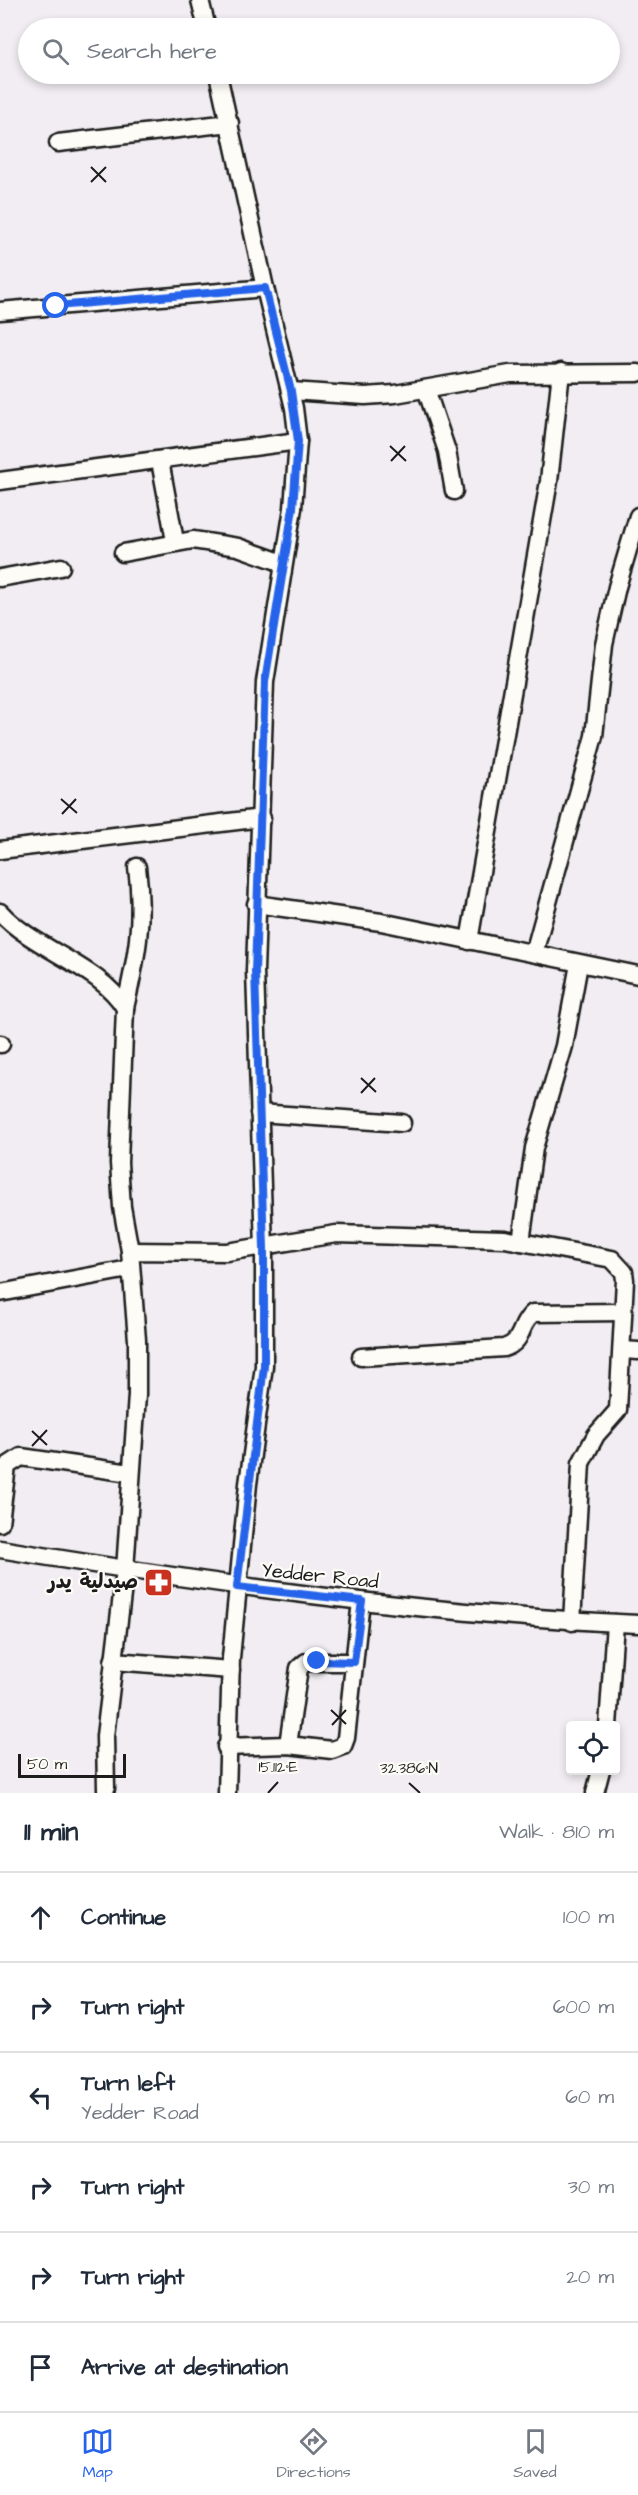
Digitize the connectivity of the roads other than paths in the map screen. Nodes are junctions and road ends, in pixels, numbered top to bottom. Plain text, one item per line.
1 (200, 0) edge
2 (204, 18) edge
3 (220, 84) edge
4 (230, 123) junction
5 (58, 143) dead end
6 (265, 288) junction
7 (0, 311) edge
8 (638, 364) edge
9 (561, 372) junction
10 (630, 373) edge
11 (426, 389) junction
12 (291, 391) junction
13 (298, 441) junction
14 (160, 461) junction
15 (0, 481) edge
16 (454, 491) dead end
17 (638, 516) edge
18 (175, 541) junction
19 (123, 553) dead end
20 (284, 563) junction
21 (61, 567) dead end
22 (0, 578) edge
23 (262, 818) junction
24 (0, 850) edge
25 (137, 867) dead end
26 (256, 904) junction
27 (0, 912) edge
28 (469, 941) junction
29 (534, 953) junction
30 (579, 964) junction
31 (638, 975) edge
32 (125, 1008) junction
33 (259, 1113) junction
34 (402, 1123) dead end
35 (521, 1242) junction
36 (264, 1248) junction
37 (130, 1251) junction
38 (129, 1269) junction
39 (0, 1293) edge
40 (623, 1312) junction
41 (630, 1350) edge
42 (361, 1357) dead end
43 (130, 1473) junction
44 (0, 1523) edge
45 (0, 1550) edge
46 (125, 1570) junction
47 (237, 1587) junction
48 (362, 1601) junction
49 (572, 1622) junction
50 (615, 1623) junction
51 (638, 1624) edge
52 (113, 1661) junction
53 (354, 1662) junction
54 (231, 1670) junction
55 (608, 1721) edge
56 (288, 1745) junction
57 (226, 1747) junction
58 (600, 1775) edge
59 (106, 1789) dead end
60 (227, 1793) edge
61 (596, 1793) edge

1 - 2 street
3 - 4 street
4 - 5 street
4 - 6 street
6 - 7 street
6 - 12 street
8 - 10 street
9 - 10 street
9 - 11 street
9 - 28 street
11 - 12 street
11 - 16 street
12 - 13 street
13 - 14 street
13 - 20 street
14 - 15 street
14 - 18 street
17 - 29 street
18 - 19 street
18 - 20 street
20 - 23 street
21 - 22 street
23 - 24 street
23 - 26 street
25 - 32 street
26 - 28 street
26 - 33 street
27 - 32 street
28 - 29 street
29 - 30 street
30 - 31 street
30 - 35 street
32 - 37 street
33 - 34 street
33 - 36 street
35 - 36 street
35 - 40 street
36 - 37 street
36 - 47 street
37 - 38 street
38 - 39 street
38 - 43 street
40 - 41 street
40 - 42 street
41 - 49 street
43 - 44 street
43 - 46 street
45 - 46 street, Yedder Road
46 - 47 street, Yedder Road
46 - 52 street
47 - 48 street, Yedder Road
47 - 54 street
48 - 49 street, Yedder Road
48 - 53 street
49 - 50 street, Yedder Road
50 - 51 street, Yedder Road
50 - 55 street
52 - 54 street
52 - 59 street
53 - 56 street
53 - 56 street
54 - 57 street
56 - 57 street
57 - 60 street
58 - 61 street

